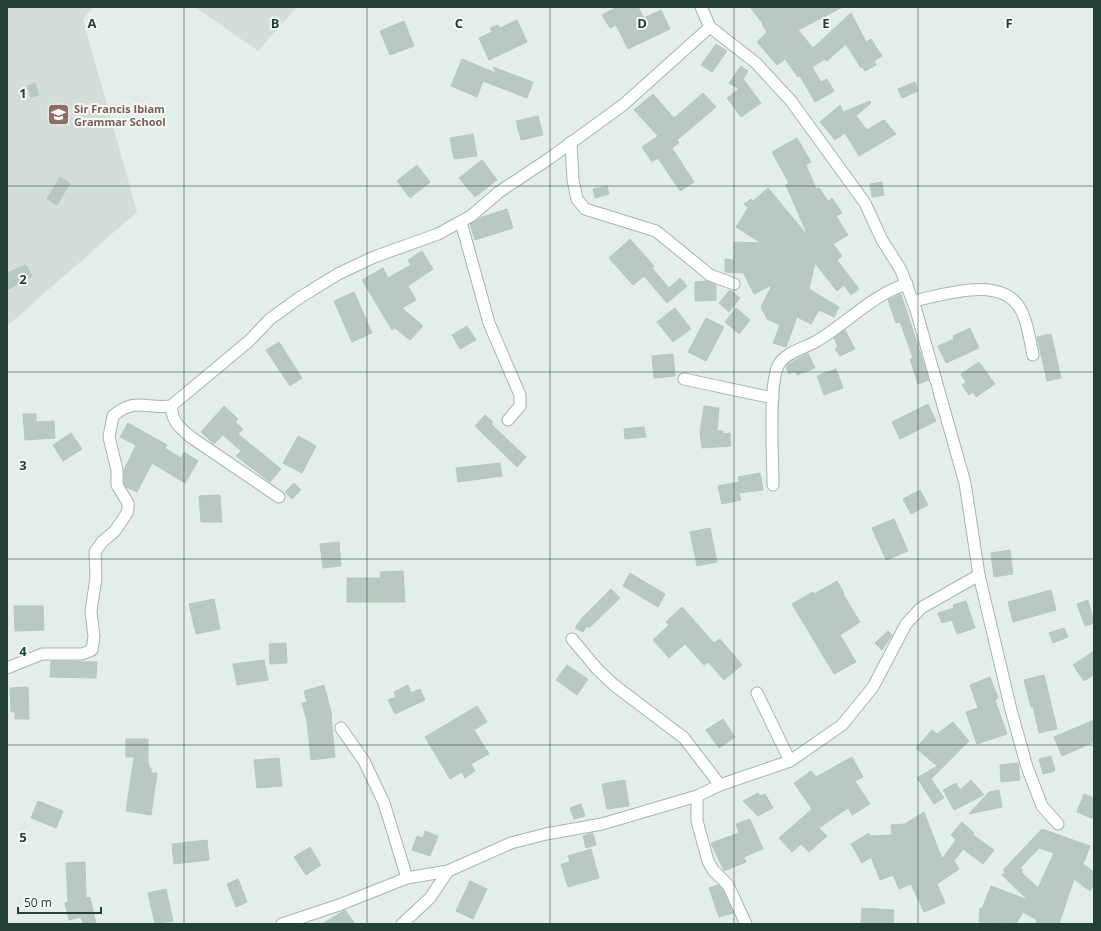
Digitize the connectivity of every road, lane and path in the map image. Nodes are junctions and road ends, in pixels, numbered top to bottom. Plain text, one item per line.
1 (701, 7) edge
2 (710, 27) junction
3 (571, 142) junction
4 (461, 222) junction
5 (734, 284) dead end
6 (907, 284) junction
7 (913, 301) junction
8 (1033, 355) dead end
9 (684, 379) dead end
10 (773, 398) junction
11 (171, 406) junction
12 (508, 420) dead end
13 (773, 485) dead end
14 (279, 497) dead end
15 (979, 575) junction
16 (572, 639) dead end
17 (7, 668) edge
18 (757, 693) dead end
19 (341, 728) dead end
20 (790, 761) junction
21 (720, 785) junction
22 (697, 796) junction
23 (1058, 824) dead end
24 (448, 871) junction
25 (407, 878) junction
26 (282, 924) edge
27 (402, 924) edge
28 (746, 924) edge

1 - 2 street
2 - 3 street
2 - 6 street
3 - 4 street
3 - 5 street
4 - 11 street
4 - 12 street
6 - 7 street
6 - 10 street
7 - 8 street
7 - 15 street
9 - 10 street
10 - 13 street
11 - 14 street
11 - 17 street
15 - 20 street
15 - 23 street
16 - 21 street
18 - 20 street
19 - 25 street
20 - 21 street
21 - 22 street
22 - 24 street
22 - 28 street
24 - 25 street
24 - 27 street
25 - 26 street

